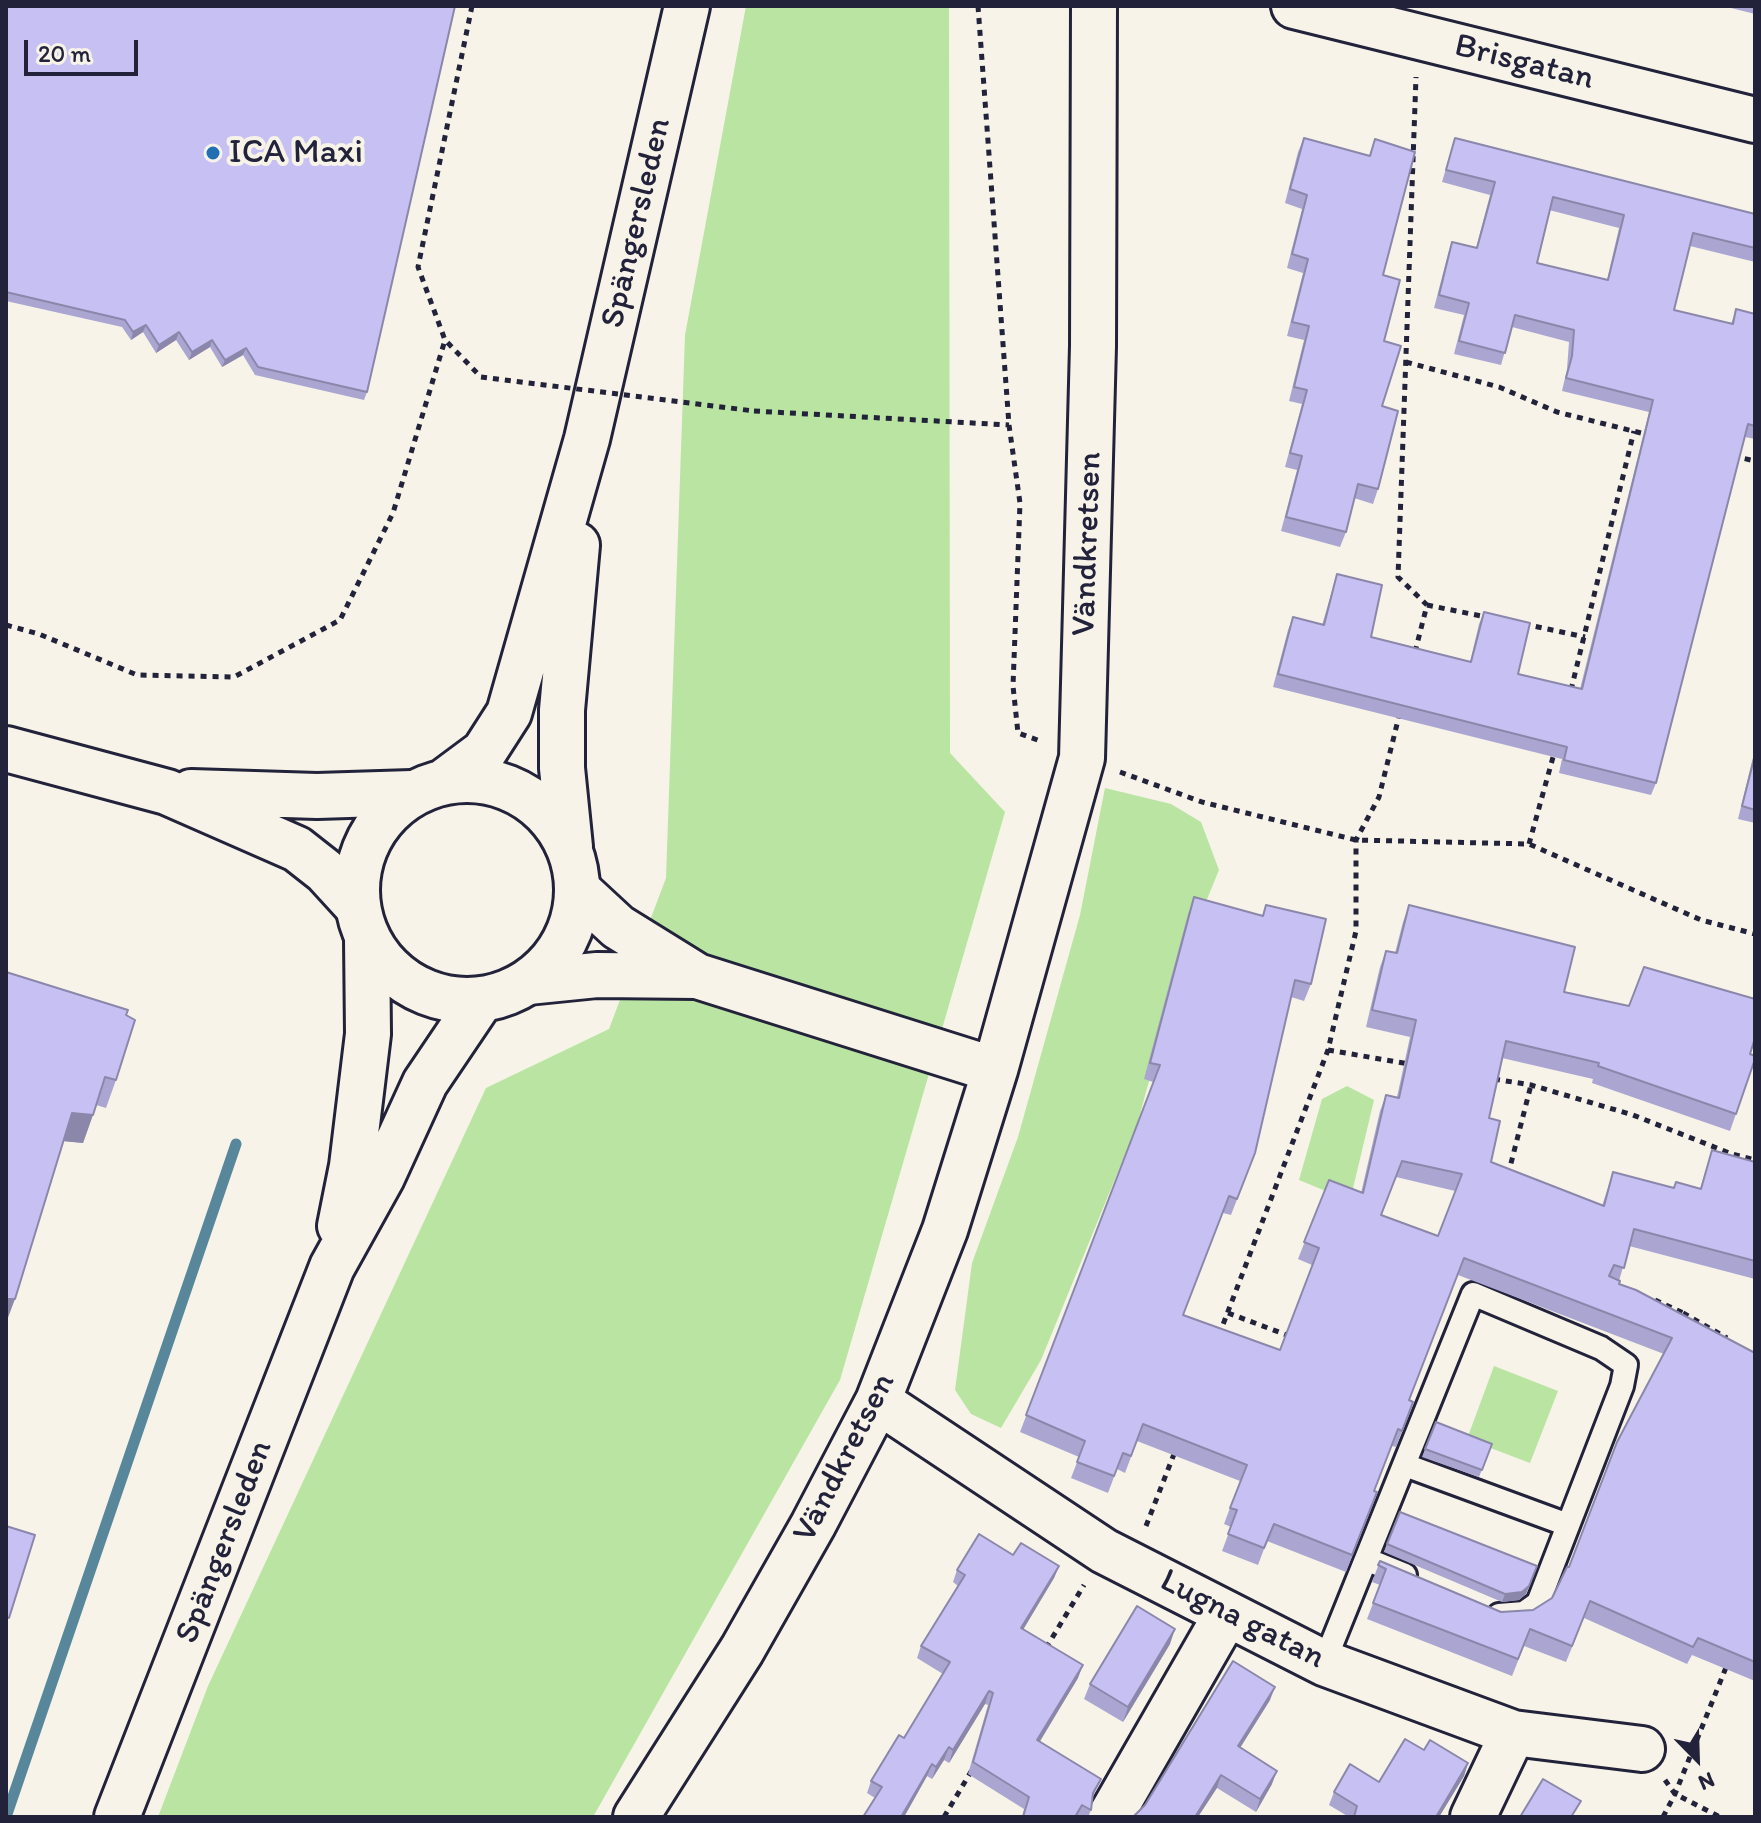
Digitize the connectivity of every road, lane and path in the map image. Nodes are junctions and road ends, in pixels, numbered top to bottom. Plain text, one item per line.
1 (472, 6) edge
2 (687, 6) edge
3 (978, 6) edge
4 (1094, 6) edge
5 (1294, 6) edge
6 (1417, 37) junction
7 (1755, 120) edge
8 (445, 340) junction
9 (1406, 362) junction
10 (1009, 425) junction
11 (1634, 431) junction
12 (587, 439) junction
13 (1664, 439) edge
14 (1725, 454) edge
15 (1755, 461) edge
16 (1427, 605) junction
17 (1499, 620) edge
18 (1514, 622) edge
19 (6, 625) edge
20 (1585, 637) junction
21 (1412, 664) edge
22 (1569, 696) edge
23 (1401, 709) edge
24 (1557, 740) edge
25 (6, 749) edge
26 (1082, 758) junction
27 (429, 787) junction
28 (167, 792) junction
29 (1356, 840) junction
30 (1529, 844) junction
31 (574, 869) junction
32 (362, 922) junction
33 (1755, 934) edge
34 (697, 976) junction
35 (528, 982) junction
36 (481, 1000) junction
37 (1328, 1050) junction
38 (1422, 1066) edge
39 (995, 1070) junction
40 (1484, 1077) edge
41 (1531, 1085) junction
42 (1755, 1160) edge
43 (1507, 1180) edge
44 (332, 1267) junction
45 (1655, 1300) edge
46 (1228, 1313) junction
47 (1667, 1313) edge
48 (1683, 1313) junction
49 (1217, 1341) edge
50 (1301, 1341) edge
51 (1731, 1341) edge
52 (878, 1401) junction
53 (1180, 1439) edge
54 (1405, 1465) junction
55 (1568, 1525) junction
56 (1118, 1558) junction
57 (1368, 1560) junction
58 (1427, 1585) edge
59 (1485, 1610) edge
60 (1226, 1615) junction
61 (1040, 1658) edge
62 (1324, 1663) junction
63 (1727, 1664) edge
64 (1513, 1733) junction
65 (1642, 1749) joint
66 (976, 1764) edge
67 (1675, 1794) junction
68 (117, 1817) edge
69 (636, 1817) edge
70 (944, 1817) edge
71 (1110, 1817) edge
72 (1473, 1817) edge
73 (1663, 1817) edge
74 (1720, 1817) edge

1 - 8 path
2 - 12 street, Spängersleden
3 - 10 path
4 - 26 street, Vändkretsen
5 - 6 street, Brisgatan
6 - 7 street, Brisgatan
6 - 9 path
8 - 10 path, bridge
8 - 19 path
9 - 11 path
9 - 16 path
10 - 26 path
11 - 13 path
11 - 20 path
12 - 27 street, Spängersleden
12 - 31 street, Spängersleden
14 - 15 path
16 - 17 path
16 - 21 path
18 - 20 path
20 - 22 path
23 - 29 path
24 - 30 path
25 - 28 street
26 - 29 path
26 - 39 street, Vändkretsen
27 - 28 street
27 - 31 street
27 - 32 street, Spängersleden
28 - 32 street
29 - 30 path
29 - 37 path
30 - 33 path
31 - 34 street
31 - 35 street, Spängersleden
32 - 36 street, Spängersleden
32 - 44 street, Spängersleden
34 - 35 street
34 - 39 street
35 - 36 street, Spängersleden
36 - 44 street, Spängersleden
37 - 38 path
37 - 46 path
39 - 52 street, Vändkretsen
40 - 41 path
41 - 42 path
41 - 43 path
44 - 68 street, Spängersleden
45 - 48 path
46 - 49 path
46 - 50 path
47 - 48 path
48 - 51 path
52 - 56 street, Lugna gatan
52 - 69 street, Vändkretsen
53 - 56 path
54 - 55 lane
54 - 55 lane
54 - 57 lane
55 - 59 lane
56 - 60 street, Lugna gatan
56 - 61 path
57 - 58 lane
57 - 62 lane
60 - 62 street, Lugna gatan
60 - 71 street
62 - 64 street, Lugna gatan
63 - 67 path
64 - 65 street, Lugna gatan
64 - 72 street
65 - 67 path
66 - 70 path
67 - 73 path
67 - 74 path

